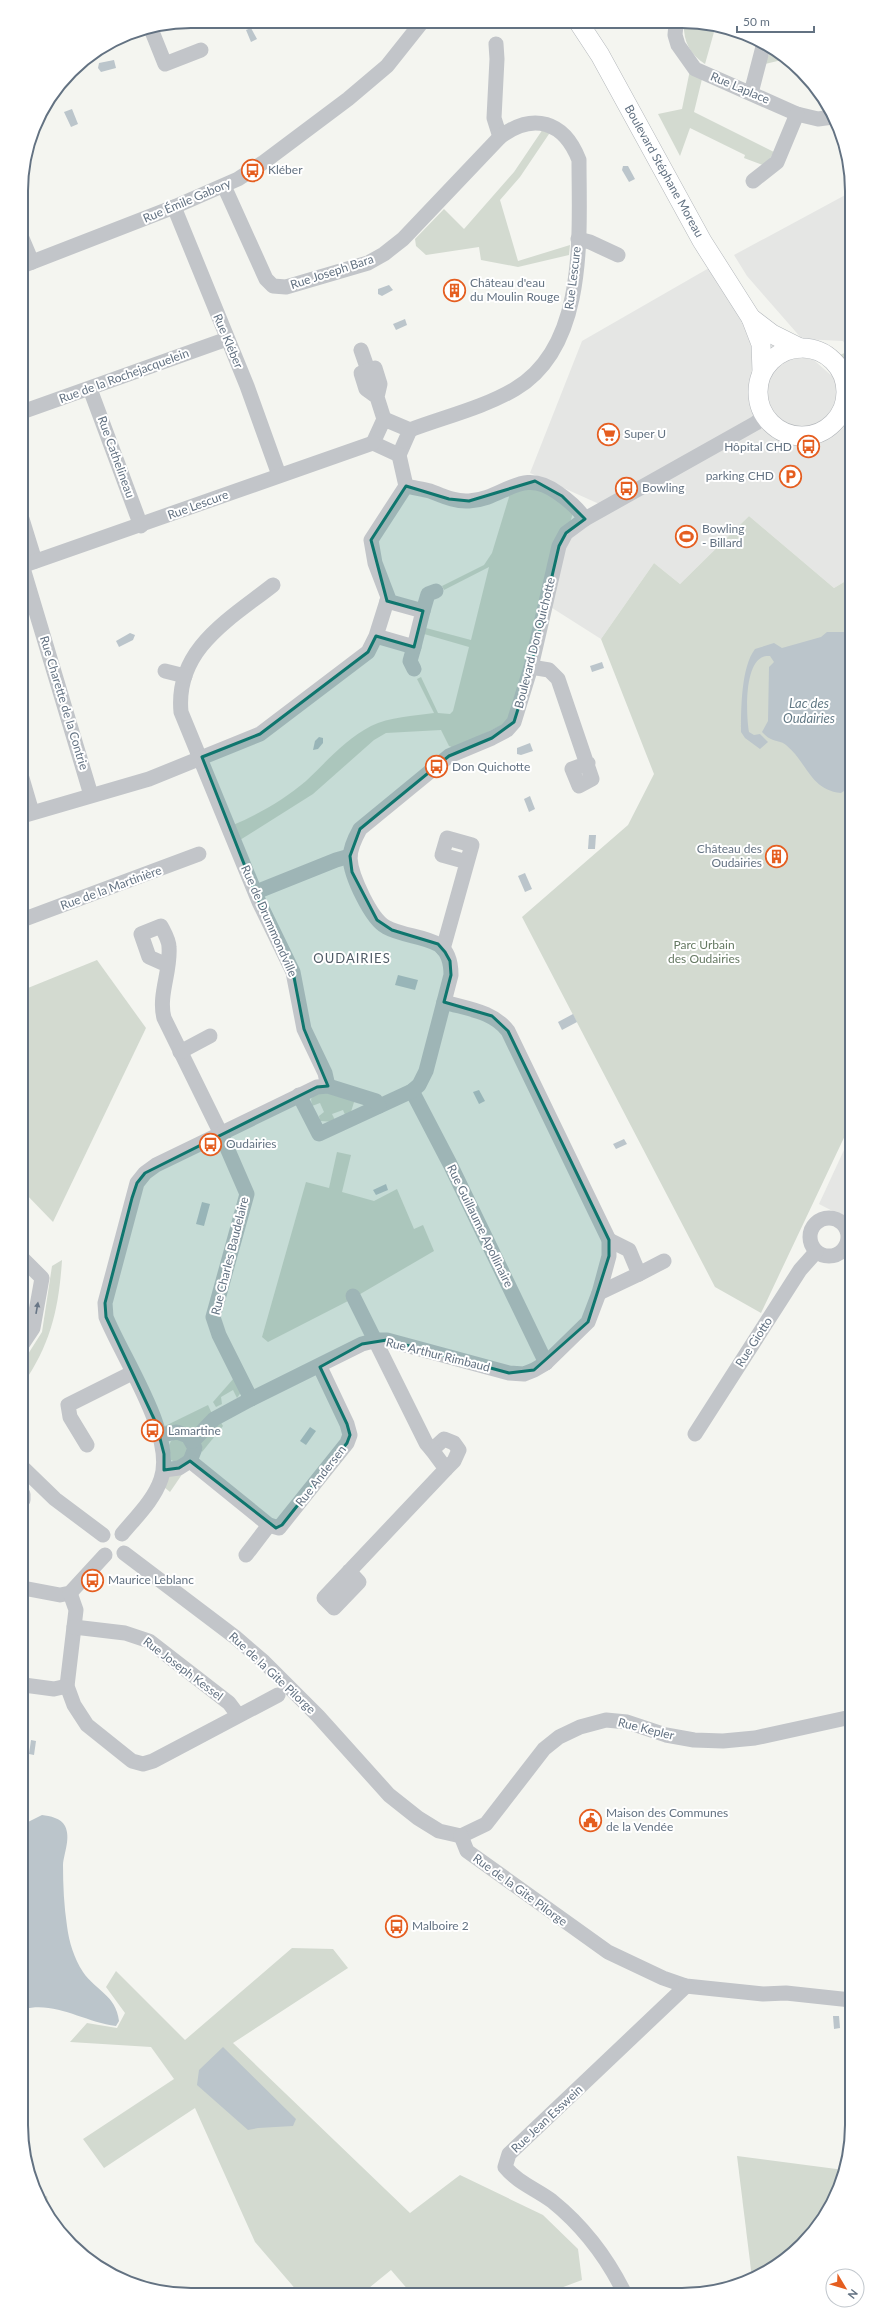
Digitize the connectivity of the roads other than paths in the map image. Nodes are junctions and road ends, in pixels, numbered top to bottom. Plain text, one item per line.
1 (417, 28) edge
2 (582, 28) edge
3 (676, 28) edge
4 (153, 33) edge
5 (496, 44) dead end
6 (201, 50) dead end
7 (762, 50) edge
8 (751, 92) junction
9 (797, 114) junction
10 (827, 118) edge
11 (500, 137) junction
12 (753, 182) dead end
13 (224, 186) junction
14 (174, 207) junction
15 (578, 239) junction
16 (618, 255) dead end
17 (28, 264) edge
18 (751, 318) junction
19 (227, 339) junction
20 (800, 348) junction
21 (361, 350) dead end
22 (762, 372) junction
23 (845, 382) edge
24 (90, 389) junction
25 (845, 403) edge
26 (28, 410) edge
27 (764, 416) junction
28 (844, 417) edge
29 (384, 419) junction
30 (410, 430) junction
31 (373, 443) junction
32 (399, 454) junction
33 (279, 476) junction
34 (406, 486) junction
35 (584, 519) junction
36 (141, 526) junction
37 (28, 563) edge
38 (28, 571) edge
39 (274, 585) dead end
40 (436, 591) dead end
41 (387, 601) junction
42 (423, 611) junction
43 (374, 641) junction
44 (414, 647) junction
45 (531, 666) junction
46 (414, 669) dead end
47 (165, 670) dead end
48 (185, 676) junction
49 (202, 757) junction
50 (588, 763) dead end
51 (91, 795) junction
52 (28, 814) edge
53 (199, 854) dead end
54 (350, 856) junction
55 (467, 862) dead end
56 (256, 892) junction
57 (28, 918) edge
58 (443, 949) junction
59 (167, 965) dead end
60 (444, 1002) junction
61 (210, 1036) dead end
62 (180, 1052) junction
63 (328, 1086) junction
64 (412, 1091) junction
65 (299, 1095) junction
66 (379, 1106) junction
67 (220, 1134) junction
68 (845, 1227) edge
69 (609, 1240) junction
70 (845, 1248) edge
71 (816, 1252) junction
72 (664, 1261) dead end
73 (28, 1264) edge
74 (639, 1274) junction
75 (599, 1293) junction
76 (353, 1296) dead end
77 (28, 1336) edge
78 (377, 1340) junction
79 (546, 1363) junction
80 (320, 1367) junction
81 (132, 1373) junction
82 (251, 1399) junction
83 (695, 1434) dead end
84 (160, 1435) junction
85 (193, 1441) junction
86 (87, 1445) dead end
87 (432, 1450) junction
88 (190, 1461) junction
89 (164, 1470) junction
90 (446, 1470) junction
91 (28, 1473) edge
92 (269, 1524) junction
93 (122, 1534) junction
94 (103, 1535) junction
95 (124, 1553) junction
96 (105, 1555) junction
97 (246, 1555) dead end
98 (349, 1572) dead end
99 (28, 1589) edge
100 (70, 1593) junction
101 (74, 1626) junction
102 (28, 1685) edge
103 (67, 1686) junction
104 (278, 1695) dead end
105 (238, 1715) junction
106 (845, 1718) edge
107 (461, 1836) junction
108 (686, 1986) junction
109 (845, 1999) edge
110 (622, 2288) edge

1 - 13 street, Rue Émile Gabory
2 - 18 main road, Boulevard Stéphane Moreau
3 - 8 street, Rue Laplace
4 - 6 street
5 - 11 street
7 - 8 street
8 - 9 street, Rue Laplace
9 - 10 street, Rue Laplace
9 - 12 street
11 - 13 street, Rue Joseph Bara
11 - 15 street, Rue Lescure
13 - 14 street, Rue Émile Gabory
14 - 17 street, Rue Émile Gabory
14 - 19 street, Rue Kléber
15 - 16 street
15 - 30 street, Rue Lescure
18 - 20 main road, Boulevard Stéphane Moreau
18 - 22 main road, Boulevard Stéphane Moreau
19 - 24 street, Rue de la Rochejacquelein
19 - 33 street, Rue Kléber
20 - 22 main road
20 - 23 main road
21 - 29 street
22 - 27 main road
24 - 26 street, Rue de la Rochejacquelein
24 - 36 street, Rue Cathelineau
25 - 28 main road
27 - 28 main road
27 - 35 street, Boulevard Don Quichotte
29 - 30 street
29 - 31 street
30 - 32 street
31 - 32 street
31 - 33 street, Rue Lescure
32 - 34 street
33 - 36 street, Rue Lescure
34 - 35 street
34 - 41 street
35 - 45 street, Boulevard Don Quichotte
36 - 37 street, Rue Lescure
38 - 51 street, Rue Charette de la Contrie
39 - 48 street, Rue de Drummondville
40 - 42 street
41 - 42 street
41 - 43 street
42 - 44 street
43 - 44 street
43 - 49 street
44 - 46 street
45 - 50 street
45 - 54 street, Boulevard Don Quichotte
47 - 48 street
48 - 49 street, Rue de Drummondville
49 - 51 street
49 - 56 street, Rue de Drummondville
51 - 52 street
53 - 57 street, Rue de la Martinière
54 - 56 street
54 - 58 street, Boulevard Don Quichotte
55 - 58 street
56 - 63 street, Rue de Drummondville
58 - 60 street
59 - 62 street, Rue Charles Baudelaire
60 - 64 street
60 - 69 street, Rue Arthur Rimbaud
61 - 62 street
62 - 67 street, Rue Charles Baudelaire
63 - 65 street
63 - 66 street
64 - 66 street
64 - 79 street, Rue Guillaume Apollinaire
65 - 66 street
65 - 67 street
67 - 81 street
67 - 82 street, Rue Charles Baudelaire
68 - 71 street
69 - 74 street
69 - 75 street, Rue Arthur Rimbaud
70 - 71 street
71 - 83 street, Rue Giotto
72 - 74 street
77 -> 73 street
74 - 75 street
75 - 79 street, Rue Arthur Rimbaud
76 - 78 street
78 - 79 street, Rue Arthur Rimbaud
78 - 80 street, Rue Arthur Rimbaud
78 - 87 street
80 - 82 street, Rue Arthur Rimbaud
80 - 92 street, Rue Andersen
81 - 84 street
81 - 86 street
82 - 85 street, Rue Arthur Rimbaud
84 - 85 street
84 - 89 street
85 - 88 street
87 - 90 street
87 - 90 street
88 - 89 street
88 - 92 street
89 - 93 street
90 - 98 street
91 - 94 street
92 - 97 street
93 - 94 street
93 - 95 street
94 - 96 street
95 - 96 street
95 - 107 street, Rue de la Gite Pilorge
96 - 100 street
99 - 100 street
100 - 101 street
101 - 103 street
101 - 105 street, Rue Joseph Kessel
102 - 103 street
103 - 105 street
104 - 105 street
106 - 107 street, Rue Kepler
107 - 108 street, Rue de la Gite Pilorge
108 - 109 street, Rue de la Gite Pilorge
108 - 110 street, Rue Jean Esswein

